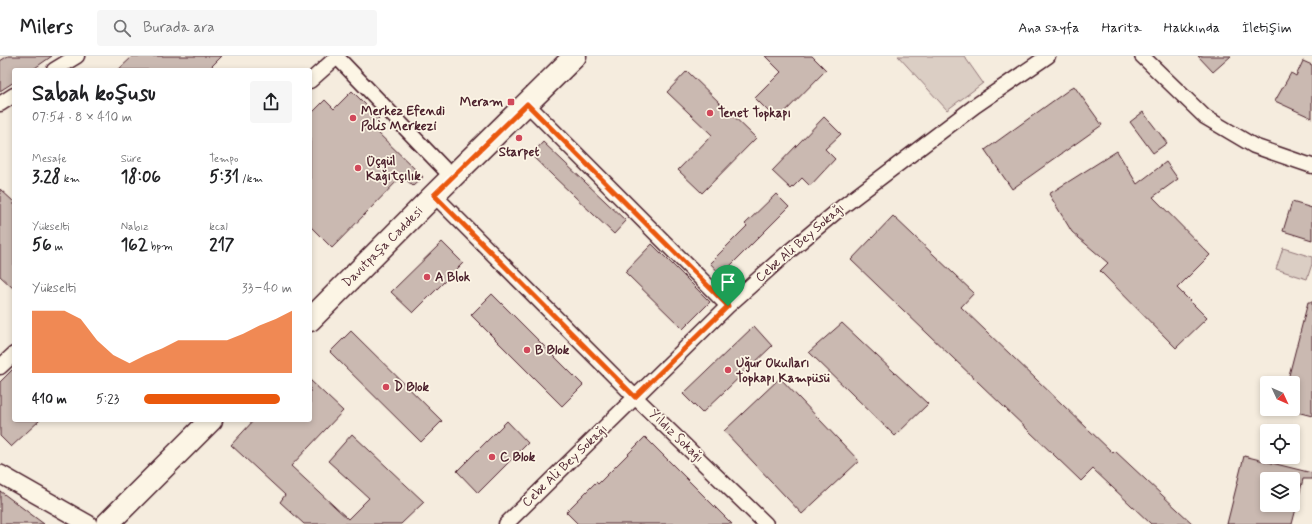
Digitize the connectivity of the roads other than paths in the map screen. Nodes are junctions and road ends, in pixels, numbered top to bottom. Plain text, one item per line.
1 (77, 56) edge
2 (575, 56) edge
3 (1048, 56) edge
4 (1142, 56) edge
5 (337, 57) edge
6 (57, 68) edge
7 (312, 79) edge
8 (12, 97) edge
9 (0, 104) edge
10 (527, 104) junction
11 (1312, 166) edge
12 (452, 177) junction
13 (434, 195) junction
14 (728, 306) junction
15 (312, 318) edge
16 (12, 356) edge
17 (0, 367) edge
18 (635, 397) junction
19 (208, 422) edge
20 (0, 474) edge
21 (88, 524) edge
22 (107, 524) edge
23 (506, 524) edge
24 (766, 524) edge

1 - 6 street
2 - 10 main road, Davutpaşa Caddesi
3 - 14 street, Cebe Ali Bey Sokağı
4 - 11 street
5 - 7 street
5 - 12 street
8 - 9 street
10 - 12 main road, Davutpaşa Caddesi
10 - 14 street
12 - 13 main road, Davutpaşa Caddesi
13 - 15 main road, Davutpaşa Caddesi
13 - 18 street, Yıldız Sokağı
14 - 18 street, Cebe Ali Bey Sokağı
16 - 17 street
18 - 23 street, Cebe Ali Bey Sokağı
18 - 24 street, Yıldız Sokağı
19 - 22 main road
20 - 21 street

